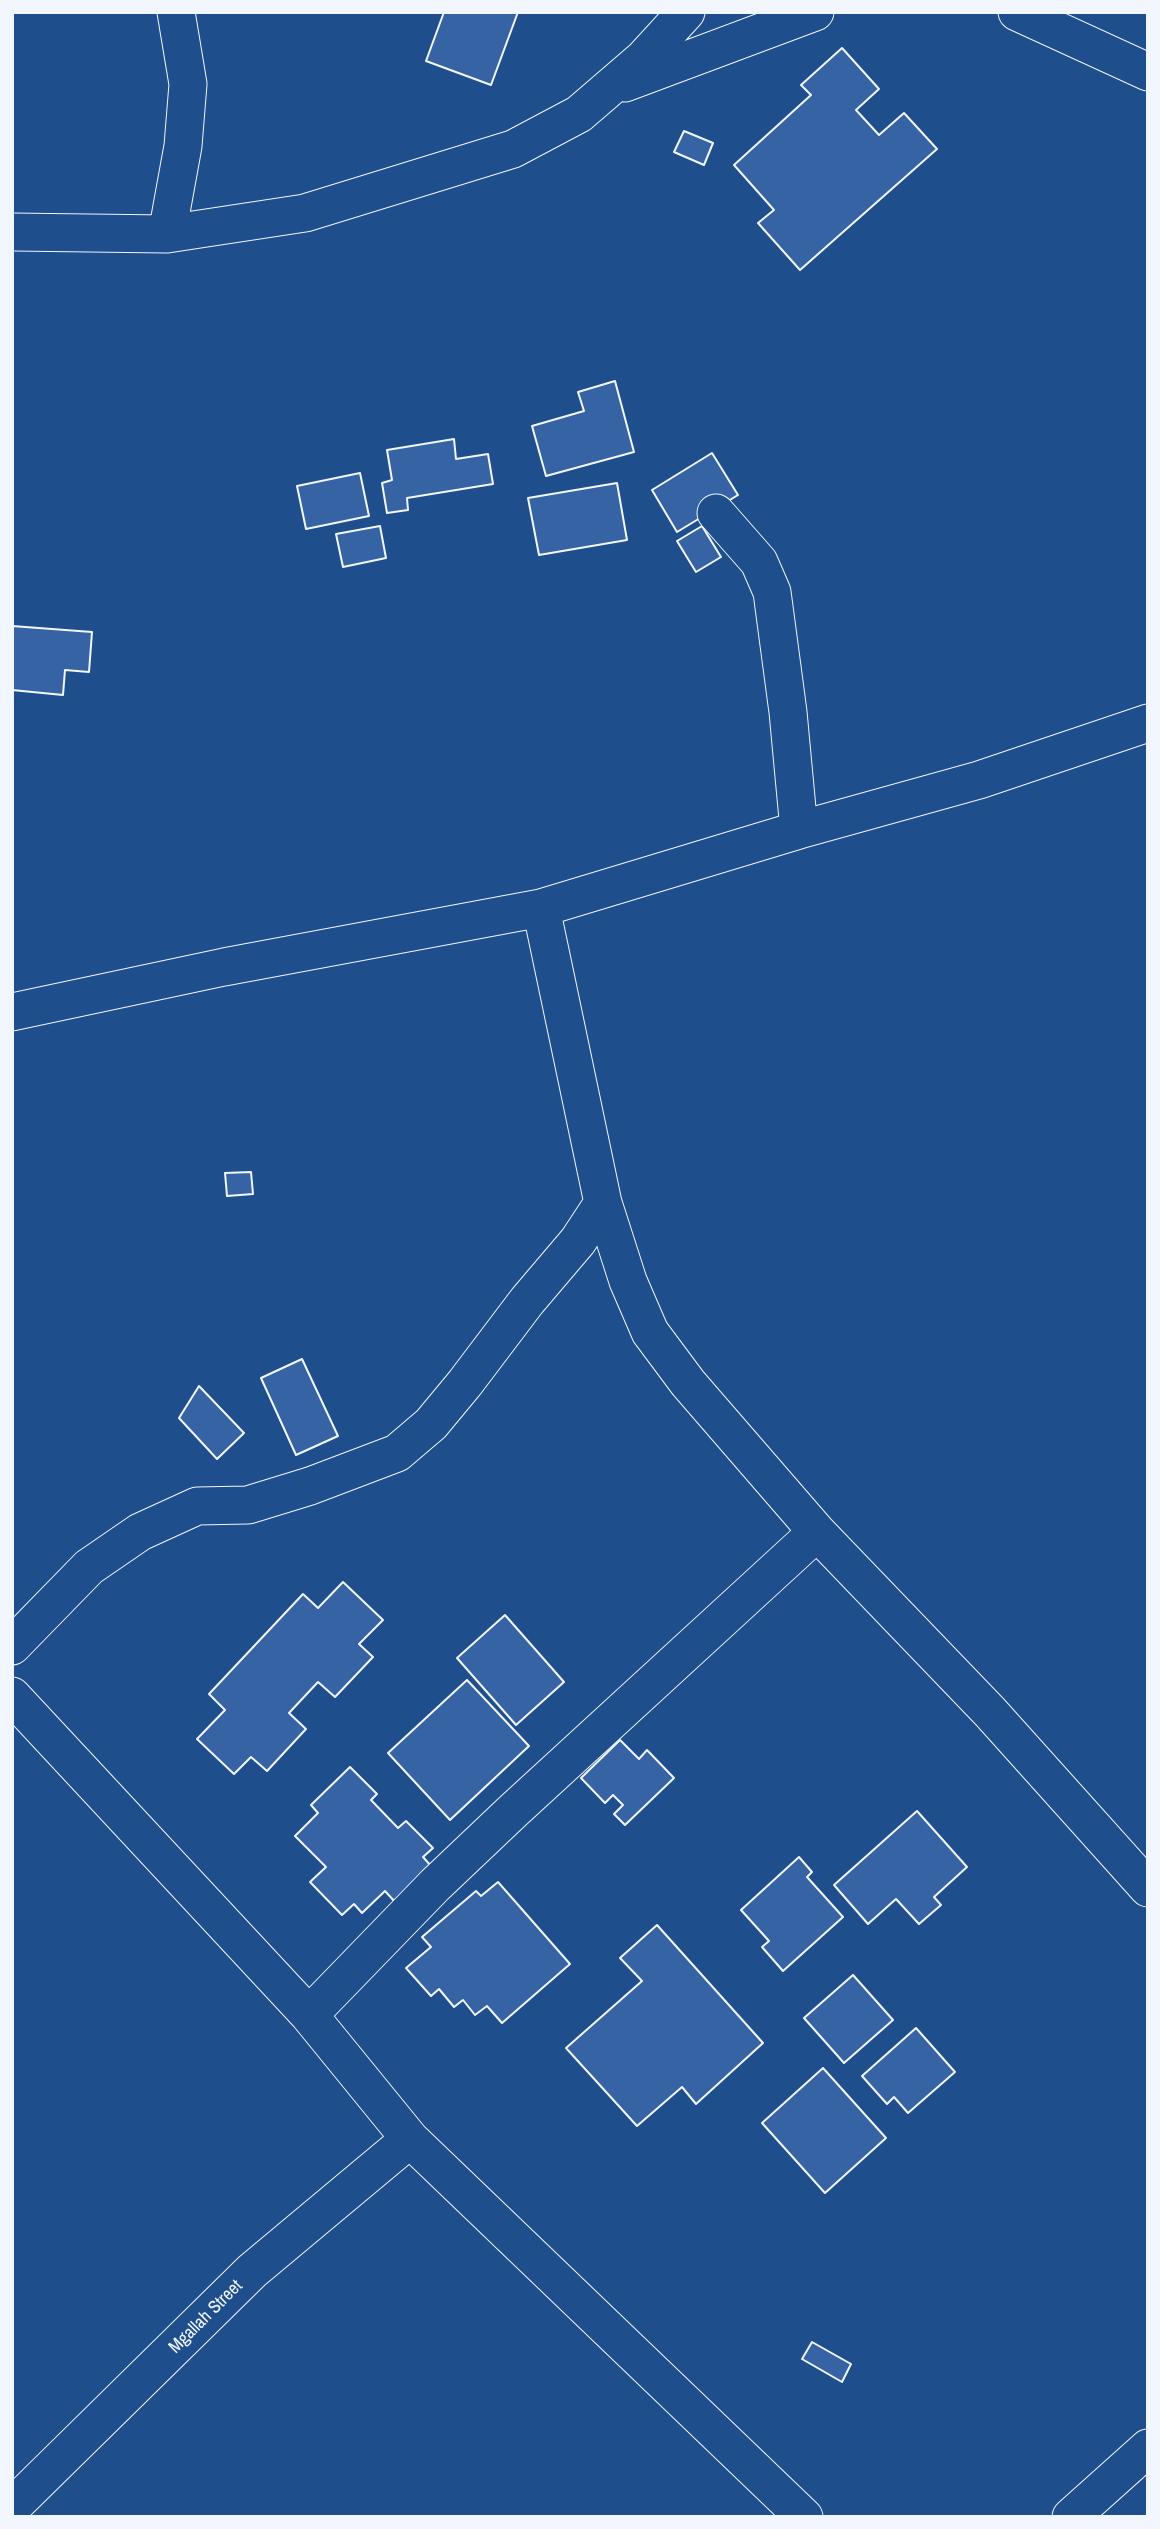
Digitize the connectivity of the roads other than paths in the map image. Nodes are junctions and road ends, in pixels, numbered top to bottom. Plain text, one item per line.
1 (176, 12) edge
2 (686, 12) edge
3 (815, 12) edge
4 (1017, 12) edge
5 (1148, 72) edge
6 (607, 89) junction
7 (12, 232) edge
8 (167, 234) junction
9 (716, 513) dead end
10 (1148, 723) edge
11 (799, 830) junction
12 (541, 908) junction
13 (12, 1012) edge
14 (603, 1203) junction
15 (817, 1532) junction
16 (12, 1646) edge
17 (12, 1696) edge
18 (1148, 1888) edge
19 (309, 2015) junction
20 (411, 2139) junction
21 (1148, 2448) edge
22 (12, 2507) edge
23 (804, 2517) edge
24 (1071, 2517) edge

1 - 8 street
2 - 6 street
3 - 6 street
4 - 5 street
6 - 8 street
7 - 8 street
9 - 11 street
10 - 11 street
11 - 12 street
12 - 13 street
12 - 14 street
14 - 15 street
14 - 16 street
15 - 18 street
15 - 19 street
17 - 19 street
19 - 20 street
20 - 22 street, Mgallah Street
20 - 23 street
21 - 24 street

